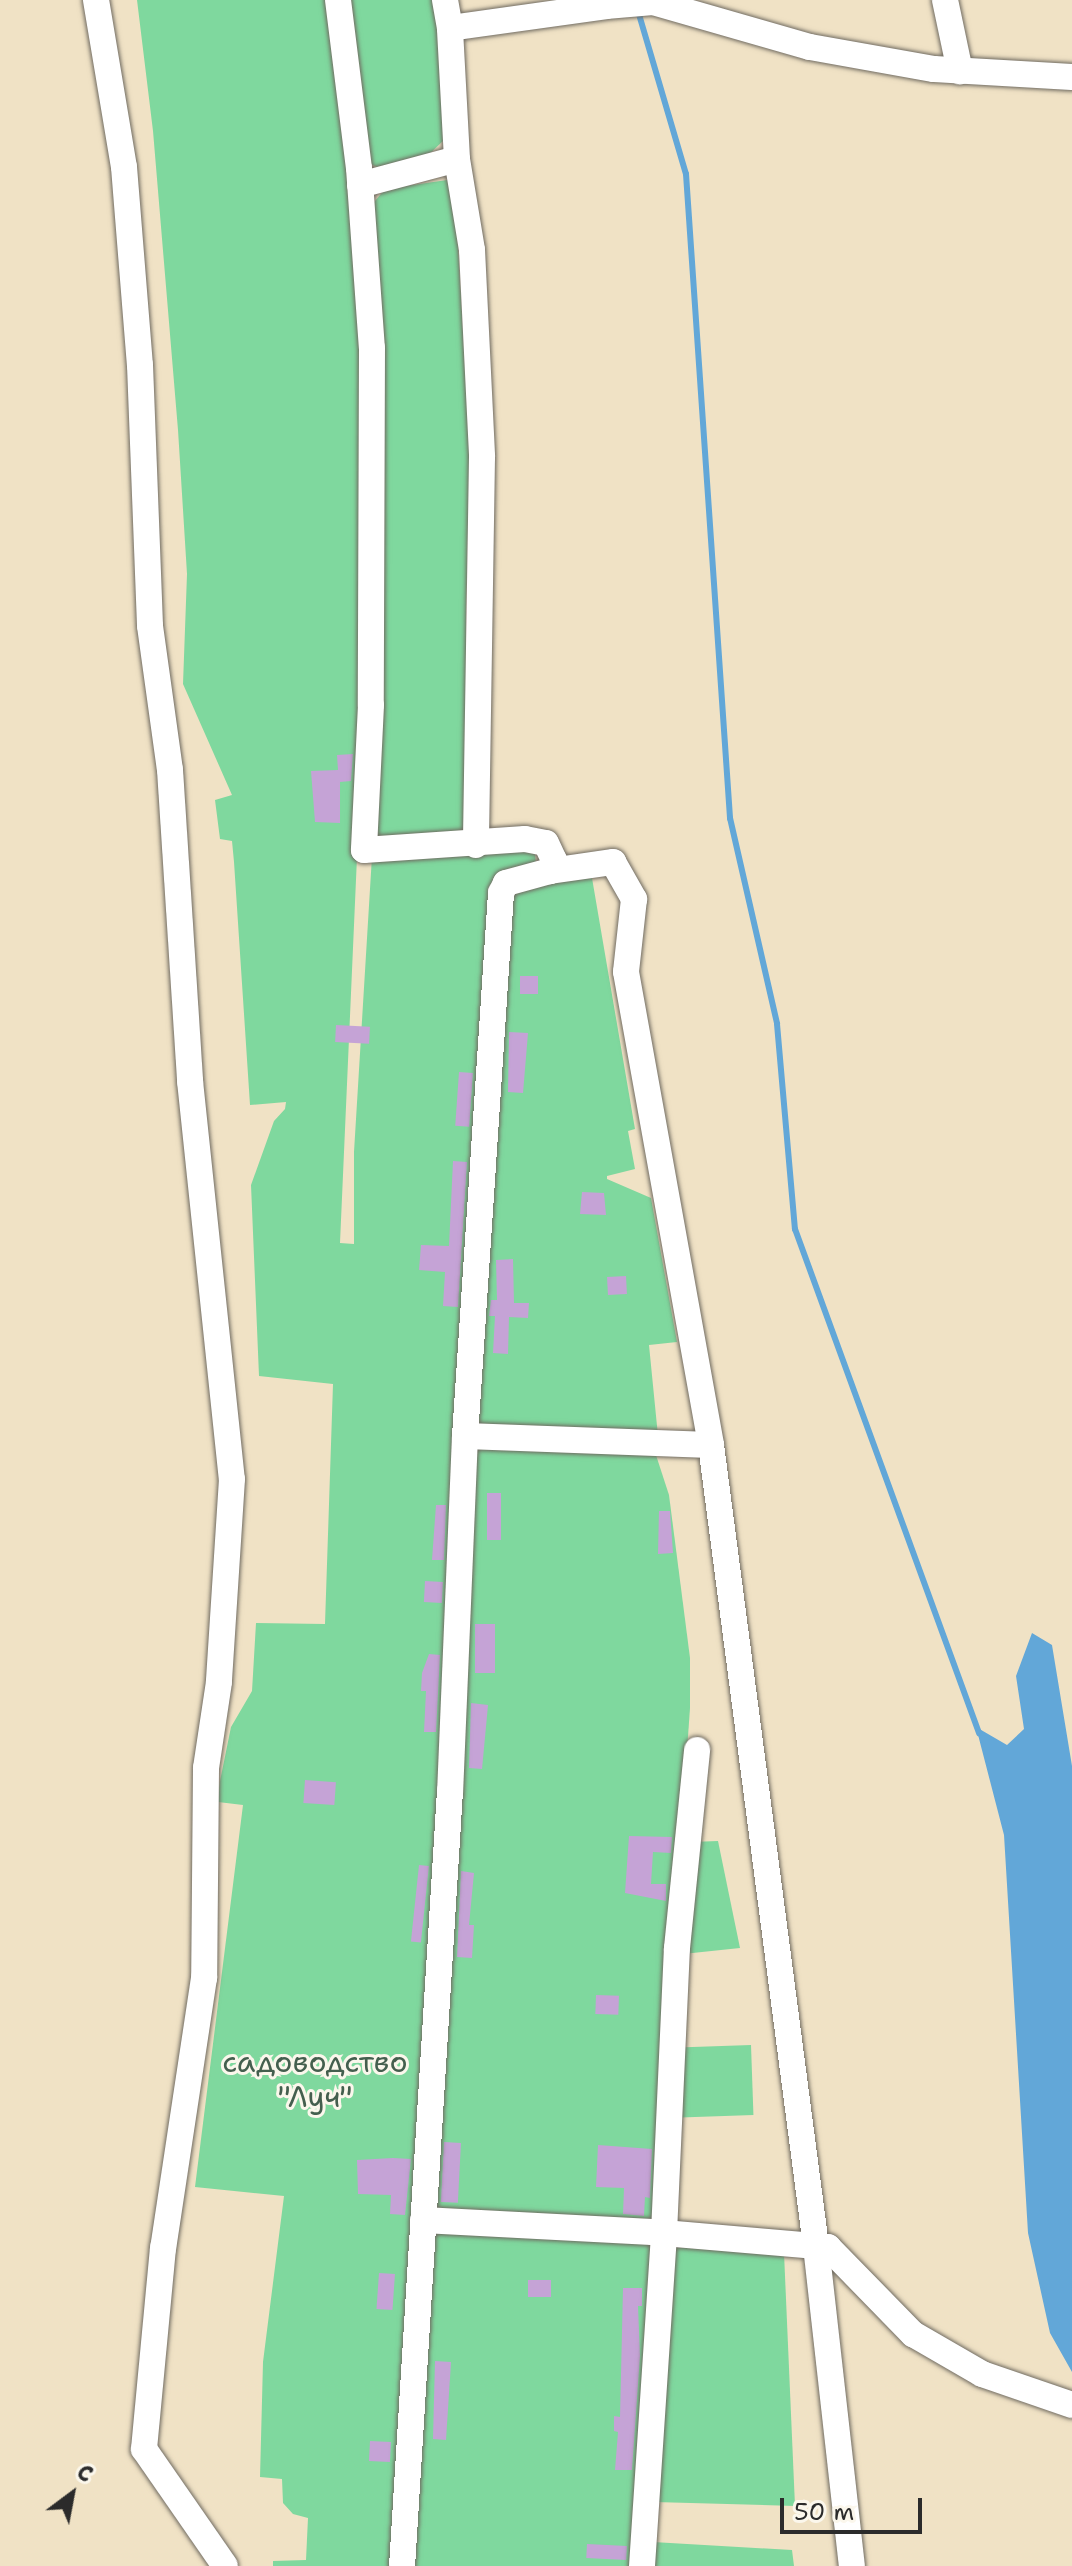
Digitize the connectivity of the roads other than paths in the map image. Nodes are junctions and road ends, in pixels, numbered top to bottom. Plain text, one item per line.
1 (96, 0) edge
2 (338, 0) edge
3 (445, 0) edge
4 (945, 0) edge
5 (450, 28) junction
6 (960, 71) junction
7 (1072, 77) edge
8 (457, 159) junction
9 (360, 185) junction
10 (476, 845) junction
11 (550, 871) junction
12 (465, 1436) junction
13 (711, 1445) junction
14 (697, 1750) dead end
15 (423, 2220) junction
16 (664, 2233) junction
17 (816, 2246) junction
18 (1072, 2405) edge
19 (225, 2566) edge
20 (402, 2566) edge
21 (642, 2566) edge
22 (852, 2566) edge

1 - 19 lane
2 - 9 lane
3 - 5 lane
4 - 6 lane
5 - 6 lane
5 - 8 lane
6 - 7 lane
8 - 9 lane
8 - 10 lane
9 - 10 lane
10 - 11 lane
11 - 12 lane
11 - 13 lane
12 - 13 lane
12 - 15 lane
13 - 17 lane
14 - 16 lane
15 - 16 lane
15 - 20 lane
16 - 17 lane
16 - 21 lane
17 - 18 lane
17 - 22 lane

